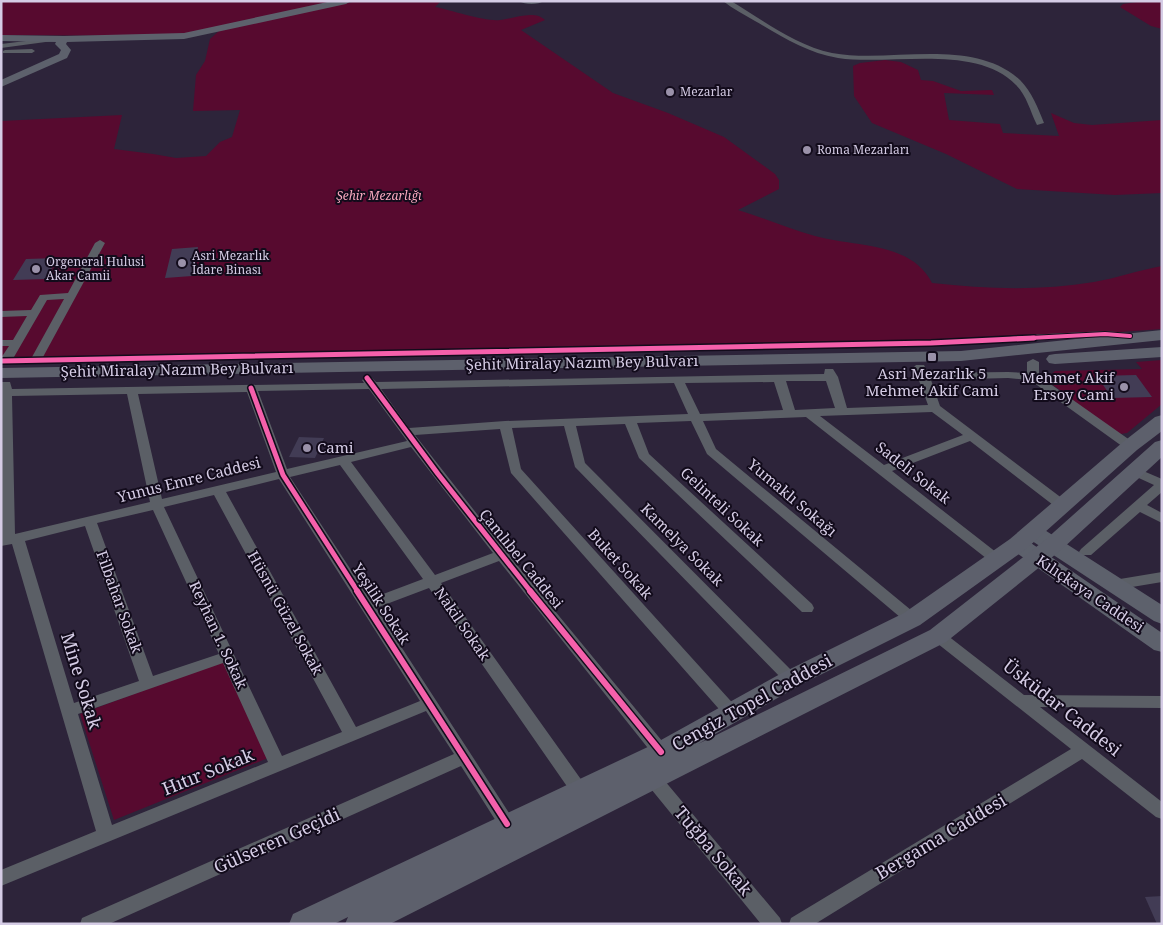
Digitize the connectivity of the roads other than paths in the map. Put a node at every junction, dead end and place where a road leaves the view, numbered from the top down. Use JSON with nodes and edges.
{"nodes":[{"id":1,"x":346,"y":1,"type":"edge"},
{"id":2,"x":524,"y":1,"type":"edge"},
{"id":3,"x":539,"y":1,"type":"edge"},
{"id":4,"x":726,"y":1,"type":"edge"},
{"id":5,"x":64,"y":39,"type":"junction"},
{"id":6,"x":1,"y":45,"type":"edge"},
{"id":7,"x":32,"y":51,"type":"dead end"},
{"id":8,"x":1,"y":84,"type":"edge"},
{"id":9,"x":1040,"y":124,"type":"dead end"},
{"id":10,"x":100,"y":242,"type":"dead end"},
{"id":11,"x":70,"y":296,"type":"junction"},
{"id":12,"x":34,"y":313,"type":"junction"},
{"id":13,"x":1,"y":314,"type":"edge"},
{"id":14,"x":1162,"y":335,"type":"edge"},
{"id":15,"x":1130,"y":336,"type":"junction"},
{"id":16,"x":1,"y":343,"type":"edge"},
{"id":17,"x":17,"y":343,"type":"junction"},
{"id":18,"x":1162,"y":352,"type":"edge"},
{"id":19,"x":36,"y":360,"type":"junction"},
{"id":20,"x":1033,"y":370,"type":"junction"},
{"id":21,"x":922,"y":372,"type":"junction"},
{"id":22,"x":830,"y":373,"type":"junction"},
{"id":23,"x":3,"y":378,"type":"edge"},
{"id":24,"x":779,"y":378,"type":"junction"},
{"id":25,"x":678,"y":380,"type":"junction"},
{"id":26,"x":369,"y":382,"type":"junction"},
{"id":27,"x":251,"y":388,"type":"junction"},
{"id":28,"x":132,"y":391,"type":"junction"},
{"id":29,"x":935,"y":408,"type":"junction"},
{"id":30,"x":842,"y":412,"type":"junction"},
{"id":31,"x":809,"y":413,"type":"junction"},
{"id":32,"x":790,"y":414,"type":"junction"},
{"id":33,"x":694,"y":418,"type":"junction"},
{"id":34,"x":630,"y":420,"type":"junction"},
{"id":35,"x":1162,"y":422,"type":"edge"},
{"id":36,"x":570,"y":423,"type":"junction"},
{"id":37,"x":505,"y":426,"type":"junction"},
{"id":38,"x":972,"y":436,"type":"junction"},
{"id":39,"x":410,"y":438,"type":"junction"},
{"id":40,"x":1130,"y":446,"type":"junction"},
{"id":41,"x":1162,"y":446,"type":"edge"},
{"id":42,"x":343,"y":460,"type":"junction"},
{"id":43,"x":883,"y":470,"type":"junction"},
{"id":44,"x":1134,"y":471,"type":"junction"},
{"id":45,"x":283,"y":475,"type":"junction"},
{"id":46,"x":1162,"y":484,"type":"edge"},
{"id":47,"x":218,"y":490,"type":"junction"},
{"id":48,"x":158,"y":505,"type":"junction"},
{"id":49,"x":1062,"y":505,"type":"junction"},
{"id":50,"x":1138,"y":505,"type":"junction"},
{"id":51,"x":1162,"y":519,"type":"edge"},
{"id":52,"x":90,"y":521,"type":"junction"},
{"id":53,"x":9,"y":540,"type":"edge"},
{"id":54,"x":1035,"y":545,"type":"junction"},
{"id":55,"x":1086,"y":552,"type":"dead end"},
{"id":56,"x":502,"y":555,"type":"junction"},
{"id":57,"x":996,"y":559,"type":"junction"},
{"id":58,"x":1162,"y":569,"type":"edge"},
{"id":59,"x":1162,"y":577,"type":"edge"},
{"id":60,"x":1146,"y":580,"type":"junction"},
{"id":61,"x":432,"y":581,"type":"junction"},
{"id":62,"x":1114,"y":585,"type":"junction"},
{"id":63,"x":367,"y":606,"type":"junction"},
{"id":64,"x":807,"y":608,"type":"dead end"},
{"id":65,"x":1162,"y":616,"type":"edge"},
{"id":66,"x":912,"y":619,"type":"junction"},
{"id":67,"x":938,"y":636,"type":"junction"},
{"id":68,"x":1162,"y":644,"type":"edge"},
{"id":69,"x":228,"y":656,"type":"junction"},
{"id":70,"x":791,"y":680,"type":"junction"},
{"id":71,"x":148,"y":684,"type":"junction"},
{"id":72,"x":1022,"y":702,"type":"junction"},
{"id":73,"x":1162,"y":702,"type":"edge"},
{"id":74,"x":430,"y":703,"type":"junction"},
{"id":75,"x":69,"y":711,"type":"junction"},
{"id":76,"x":732,"y":712,"type":"junction"},
{"id":77,"x":352,"y":735,"type":"junction"},
{"id":78,"x":1083,"y":750,"type":"junction"},
{"id":79,"x":661,"y":752,"type":"junction"},
{"id":80,"x":464,"y":757,"type":"junction"},
{"id":81,"x":278,"y":765,"type":"junction"},
{"id":82,"x":653,"y":779,"type":"junction"},
{"id":83,"x":579,"y":790,"type":"junction"},
{"id":84,"x":1162,"y":812,"type":"edge"},
{"id":85,"x":507,"y":824,"type":"junction"},
{"id":86,"x":106,"y":835,"type":"junction"},
{"id":87,"x":1,"y":878,"type":"edge"},
{"id":88,"x":89,"y":924,"type":"edge"},
{"id":89,"x":304,"y":924,"type":"edge"},
{"id":90,"x":360,"y":924,"type":"edge"},
{"id":91,"x":773,"y":924,"type":"edge"},
{"id":92,"x":798,"y":924,"type":"edge"}],
"edges":[{"from":1,"to":5,"type":"street"},
{"from":2,"to":3,"type":"street"},
{"from":4,"to":9,"type":"street"},
{"from":5,"to":6,"type":"street"},
{"from":5,"to":8,"type":"street"},
{"from":6,"to":7,"type":"street"},
{"from":10,"to":11,"type":"street"},
{"from":11,"to":12,"type":"street"},
{"from":11,"to":19,"type":"street"},
{"from":12,"to":13,"type":"street"},
{"from":12,"to":17,"type":"street"},
{"from":14,"to":15,"type":"main road","name":"Şehit Miralay Nazım Bey Bulvarı"},
{"from":15,"to":19,"type":"street"},
{"from":15,"to":23,"type":"main road","name":"Şehit Miralay Nazım Bey Bulvarı"},
{"from":16,"to":17,"type":"street"},
{"from":17,"to":23,"type":"street"},
{"from":18,"to":20,"type":"main road","name":"Şehit Miralay Nazım Bey Bulvarı"},
{"from":19,"to":23,"type":"street"},
{"from":20,"to":21,"type":"main road","name":"Şehit Miralay Nazım Bey Bulvarı"},
{"from":20,"to":40,"type":"street"},
{"from":21,"to":22,"type":"main road","name":"Şehit Miralay Nazım Bey Bulvarı"},
{"from":21,"to":29,"type":"street"},
{"from":22,"to":24,"type":"street"},
{"from":22,"to":26,"type":"main road","name":"Şehit Miralay Nazım Bey Bulvarı"},
{"from":22,"to":30,"type":"street"},
{"from":23,"to":26,"type":"main road","name":"Şehit Miralay Nazım Bey Bulvarı"},
{"from":23,"to":28,"type":"street"},
{"from":23,"to":53,"type":"street","name":"Mine Sokak"},
{"from":24,"to":25,"type":"street"},
{"from":24,"to":32,"type":"street"},
{"from":25,"to":26,"type":"street"},
{"from":25,"to":33,"type":"street","name":"Yumaklı Sokağı"},
{"from":26,"to":27,"type":"street"},
{"from":26,"to":39,"type":"street","name":"Çamlıbel Caddesi"},
{"from":27,"to":28,"type":"street"},
{"from":27,"to":45,"type":"street","name":"Yeşilik Sokak"},
{"from":28,"to":48,"type":"street","name":"Reyhan 1. Sokak"},
{"from":29,"to":30,"type":"street","name":"Yunus Emre Caddesi"},
{"from":29,"to":38,"type":"street"},
{"from":30,"to":31,"type":"street","name":"Yunus Emre Caddesi"},
{"from":31,"to":32,"type":"street","name":"Yunus Emre Caddesi"},
{"from":31,"to":43,"type":"street","name":"Sadeli Sokak"},
{"from":32,"to":33,"type":"street","name":"Yunus Emre Caddesi"},
{"from":33,"to":34,"type":"street","name":"Yunus Emre Caddesi"},
{"from":33,"to":66,"type":"street","name":"Yumaklı Sokağı"},
{"from":34,"to":36,"type":"street","name":"Yunus Emre Caddesi"},
{"from":34,"to":64,"type":"street","name":"Gelinteli Sokak"},
{"from":35,"to":40,"type":"main road","name":"Cengiz Topel Caddesi"},
{"from":36,"to":37,"type":"street","name":"Yunus Emre Caddesi"},
{"from":36,"to":70,"type":"street","name":"Kamelya Sokak"},
{"from":37,"to":39,"type":"street","name":"Yunus Emre Caddesi"},
{"from":37,"to":76,"type":"street","name":"Buket Sokak"},
{"from":38,"to":43,"type":"street"},
{"from":38,"to":49,"type":"street"},
{"from":39,"to":42,"type":"street","name":"Yunus Emre Caddesi"},
{"from":39,"to":56,"type":"street","name":"Çamlıbel Caddesi"},
{"from":40,"to":49,"type":"main road","name":"Cengiz Topel Caddesi"},
{"from":41,"to":44,"type":"main road","name":"Cengiz Topel Caddesi"},
{"from":42,"to":45,"type":"street","name":"Yunus Emre Caddesi"},
{"from":42,"to":61,"type":"street","name":"Nakil Sokak"},
{"from":43,"to":57,"type":"street","name":"Sadeli Sokak"},
{"from":44,"to":46,"type":"street"},
{"from":44,"to":54,"type":"main road","name":"Cengiz Topel Caddesi"},
{"from":45,"to":47,"type":"street","name":"Yunus Emre Caddesi"},
{"from":45,"to":63,"type":"street","name":"Yeşilik Sokak"},
{"from":46,"to":50,"type":"street"},
{"from":47,"to":48,"type":"street","name":"Yunus Emre Caddesi"},
{"from":47,"to":77,"type":"street","name":"Hüsnü Güzel Sokak"},
{"from":48,"to":52,"type":"street","name":"Yunus Emre Caddesi"},
{"from":48,"to":69,"type":"street","name":"Reyhan 1. Sokak"},
{"from":49,"to":54,"type":"main road","name":"Cengiz Topel Caddesi"},
{"from":50,"to":51,"type":"street"},
{"from":50,"to":55,"type":"street"},
{"from":52,"to":53,"type":"street","name":"Yunus Emre Caddesi"},
{"from":52,"to":71,"type":"street","name":"Filbahar Sokak"},
{"from":53,"to":75,"type":"street","name":"Mine Sokak"},
{"from":54,"to":57,"type":"main road","name":"Cengiz Topel Caddesi"},
{"from":54,"to":62,"type":"street","name":"Kılıçkaya Caddesi"},
{"from":54,"to":67,"type":"main road","name":"Cengiz Topel Caddesi"},
{"from":54,"to":68,"type":"street","name":"Kılıçkaya Caddesi"},
{"from":56,"to":61,"type":"street"},
{"from":56,"to":79,"type":"street","name":"Çamlıbel Caddesi"},
{"from":57,"to":66,"type":"main road","name":"Cengiz Topel Caddesi"},
{"from":58,"to":60,"type":"street"},
{"from":59,"to":60,"type":"street"},
{"from":60,"to":62,"type":"street"},
{"from":61,"to":63,"type":"street"},
{"from":61,"to":83,"type":"street","name":"Nakil Sokak"},
{"from":62,"to":65,"type":"street","name":"Kılıçkaya Caddesi"},
{"from":63,"to":74,"type":"street","name":"Yeşilik Sokak"},
{"from":66,"to":70,"type":"main road","name":"Cengiz Topel Caddesi"},
{"from":67,"to":72,"type":"street","name":"Üsküdar Caddesi"},
{"from":67,"to":82,"type":"main road","name":"Cengiz Topel Caddesi"},
{"from":69,"to":71,"type":"street"},
{"from":69,"to":81,"type":"street","name":"Reyhan 1. Sokak"},
{"from":70,"to":76,"type":"main road","name":"Cengiz Topel Caddesi"},
{"from":71,"to":75,"type":"street"},
{"from":72,"to":73,"type":"street"},
{"from":72,"to":78,"type":"street","name":"Üsküdar Caddesi"},
{"from":74,"to":77,"type":"street","name":"Hıtır Sokak"},
{"from":74,"to":80,"type":"street","name":"Yeşilik Sokak"},
{"from":75,"to":86,"type":"street","name":"Mine Sokak"},
{"from":76,"to":79,"type":"main road","name":"Cengiz Topel Caddesi"},
{"from":77,"to":81,"type":"street","name":"Hıtır Sokak"},
{"from":78,"to":84,"type":"street","name":"Üsküdar Caddesi"},
{"from":78,"to":92,"type":"street","name":"Bergama Caddesi"},
{"from":79,"to":83,"type":"main road","name":"Cengiz Topel Caddesi"},
{"from":80,"to":85,"type":"street","name":"Yeşilik Sokak"},
{"from":80,"to":88,"type":"street","name":"Gülseren Geçidi"},
{"from":81,"to":86,"type":"street","name":"Hıtır Sokak"},
{"from":82,"to":90,"type":"main road","name":"Cengiz Topel Caddesi"},
{"from":82,"to":91,"type":"street","name":"Tuğba Sokak"},
{"from":83,"to":85,"type":"main road","name":"Cengiz Topel Caddesi"},
{"from":85,"to":89,"type":"main road","name":"Cengiz Topel Caddesi"},
{"from":86,"to":87,"type":"street","name":"Hıtır Sokak"}]}
